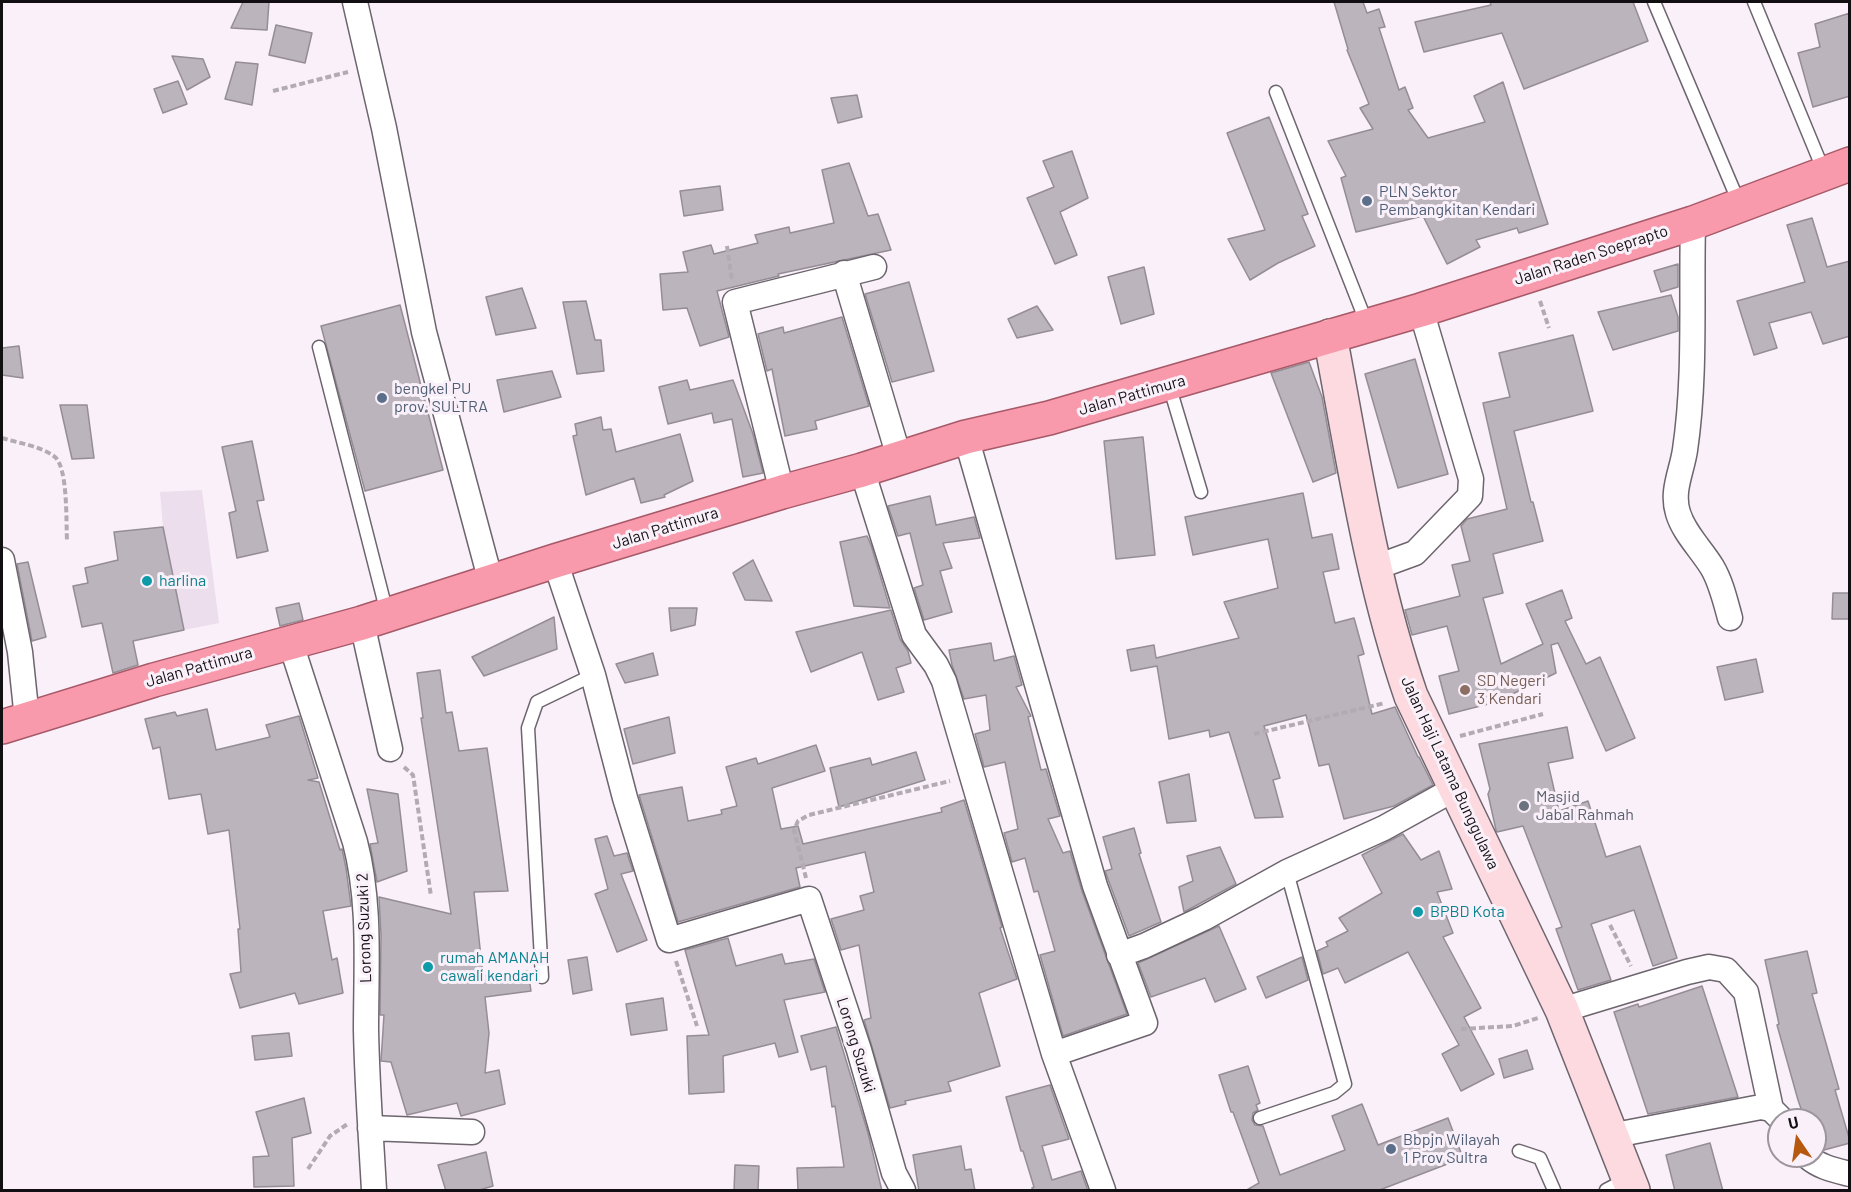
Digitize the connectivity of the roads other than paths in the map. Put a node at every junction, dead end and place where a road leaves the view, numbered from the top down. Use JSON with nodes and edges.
{"nodes":[{"id":1,"x":355,"y":2,"type":"edge"},
{"id":2,"x":1654,"y":2,"type":"edge"},
{"id":3,"x":1754,"y":2,"type":"edge"},
{"id":4,"x":1276,"y":92,"type":"dead end"},
{"id":5,"x":1837,"y":169,"type":"edge"},
{"id":6,"x":1741,"y":206,"type":"junction"},
{"id":7,"x":1693,"y":223,"type":"junction"},
{"id":8,"x":874,"y":267,"type":"dead end"},
{"id":9,"x":844,"y":273,"type":"junction"},
{"id":10,"x":1421,"y":310,"type":"junction"},
{"id":11,"x":1367,"y":324,"type":"junction"},
{"id":12,"x":1330,"y":336,"type":"junction"},
{"id":13,"x":318,"y":347,"type":"dead end"},
{"id":14,"x":1168,"y":385,"type":"junction"},
{"id":15,"x":966,"y":437,"type":"junction"},
{"id":16,"x":899,"y":457,"type":"junction"},
{"id":17,"x":861,"y":470,"type":"junction"},
{"id":18,"x":782,"y":492,"type":"junction"},
{"id":19,"x":1201,"y":492,"type":"dead end"},
{"id":20,"x":2,"y":560,"type":"edge"},
{"id":21,"x":555,"y":561,"type":"junction"},
{"id":22,"x":1374,"y":568,"type":"junction"},
{"id":23,"x":491,"y":582,"type":"junction"},
{"id":24,"x":375,"y":618,"type":"junction"},
{"id":25,"x":1730,"y":618,"type":"dead end"},
{"id":26,"x":290,"y":641,"type":"junction"},
{"id":27,"x":593,"y":675,"type":"junction"},
{"id":28,"x":14,"y":723,"type":"edge"},
{"id":29,"x":390,"y":749,"type":"dead end"},
{"id":30,"x":1456,"y":788,"type":"junction"},
{"id":31,"x":1287,"y":872,"type":"junction"},
{"id":32,"x":1119,"y":955,"type":"junction"},
{"id":33,"x":542,"y":977,"type":"dead end"},
{"id":34,"x":1562,"y":1010,"type":"junction"},
{"id":35,"x":1054,"y":1054,"type":"junction"},
{"id":36,"x":1775,"y":1108,"type":"edge"},
{"id":37,"x":1767,"y":1110,"type":"edge"},
{"id":38,"x":370,"y":1118,"type":"junction"},
{"id":39,"x":1260,"y":1118,"type":"dead end"},
{"id":40,"x":472,"y":1132,"type":"dead end"},
{"id":41,"x":1610,"y":1136,"type":"junction"},
{"id":42,"x":1519,"y":1151,"type":"dead end"},
{"id":43,"x":1827,"y":1168,"type":"edge"},
{"id":44,"x":1850,"y":1174,"type":"edge"},
{"id":45,"x":1622,"y":1187,"type":"edge"},
{"id":46,"x":374,"y":1191,"type":"edge"},
{"id":47,"x":903,"y":1191,"type":"edge"},
{"id":48,"x":1103,"y":1191,"type":"edge"},
{"id":49,"x":1554,"y":1191,"type":"edge"}],
"edges":[{"from":1,"to":23,"type":"street"},
{"from":2,"to":6,"type":"lane"},
{"from":3,"to":5,"type":"lane"},
{"from":4,"to":11,"type":"lane"},
{"from":5,"to":6,"type":"highway","name":"Jalan Raden Soeprapto"},
{"from":6,"to":7,"type":"highway","name":"Jalan Raden Soeprapto"},
{"from":7,"to":10,"type":"highway","name":"Jalan Raden Soeprapto"},
{"from":7,"to":25,"type":"street"},
{"from":8,"to":9,"type":"street"},
{"from":9,"to":16,"type":"street"},
{"from":9,"to":18,"type":"street"},
{"from":10,"to":11,"type":"highway","name":"Jalan Raden Soeprapto"},
{"from":10,"to":22,"type":"street"},
{"from":11,"to":12,"type":"highway","name":"Jalan Raden Soeprapto"},
{"from":12,"to":14,"type":"highway","name":"Jalan Pattimura"},
{"from":12,"to":22,"type":"main road","name":"Jalan Haji Latama Bunggulawa"},
{"from":13,"to":24,"type":"lane"},
{"from":14,"to":15,"type":"highway","name":"Jalan Pattimura"},
{"from":14,"to":19,"type":"lane"},
{"from":15,"to":16,"type":"highway","name":"Jalan Pattimura"},
{"from":15,"to":32,"type":"street"},
{"from":16,"to":17,"type":"highway","name":"Jalan Pattimura"},
{"from":17,"to":18,"type":"highway","name":"Jalan Pattimura"},
{"from":17,"to":35,"type":"street"},
{"from":18,"to":21,"type":"highway","name":"Jalan Pattimura"},
{"from":20,"to":28,"type":"street"},
{"from":21,"to":23,"type":"highway","name":"Jalan Pattimura"},
{"from":21,"to":27,"type":"street"},
{"from":22,"to":30,"type":"main road","name":"Jalan Haji Latama Bunggulawa"},
{"from":23,"to":24,"type":"highway","name":"Jalan Pattimura"},
{"from":24,"to":26,"type":"highway","name":"Jalan Pattimura"},
{"from":24,"to":29,"type":"street"},
{"from":26,"to":28,"type":"highway","name":"Jalan Pattimura"},
{"from":26,"to":38,"type":"street","name":"Lorong Suzuki 2"},
{"from":27,"to":33,"type":"lane"},
{"from":27,"to":47,"type":"street","name":"Lorong Suzuki"},
{"from":30,"to":31,"type":"street"},
{"from":30,"to":34,"type":"main road","name":"Jalan Haji Latama Bunggulawa"},
{"from":31,"to":32,"type":"street"},
{"from":31,"to":39,"type":"lane"},
{"from":32,"to":35,"type":"street"},
{"from":34,"to":36,"type":"street"},
{"from":34,"to":41,"type":"main road","name":"Jalan Haji Latama Bunggulawa"},
{"from":35,"to":48,"type":"street"},
{"from":37,"to":41,"type":"street"},
{"from":38,"to":40,"type":"street"},
{"from":38,"to":46,"type":"street","name":"Lorong Suzuki 2"},
{"from":41,"to":45,"type":"main road","name":"Jalan Haji Latama Bunggulawa"},
{"from":42,"to":49,"type":"lane"},
{"from":43,"to":44,"type":"street"}]}
